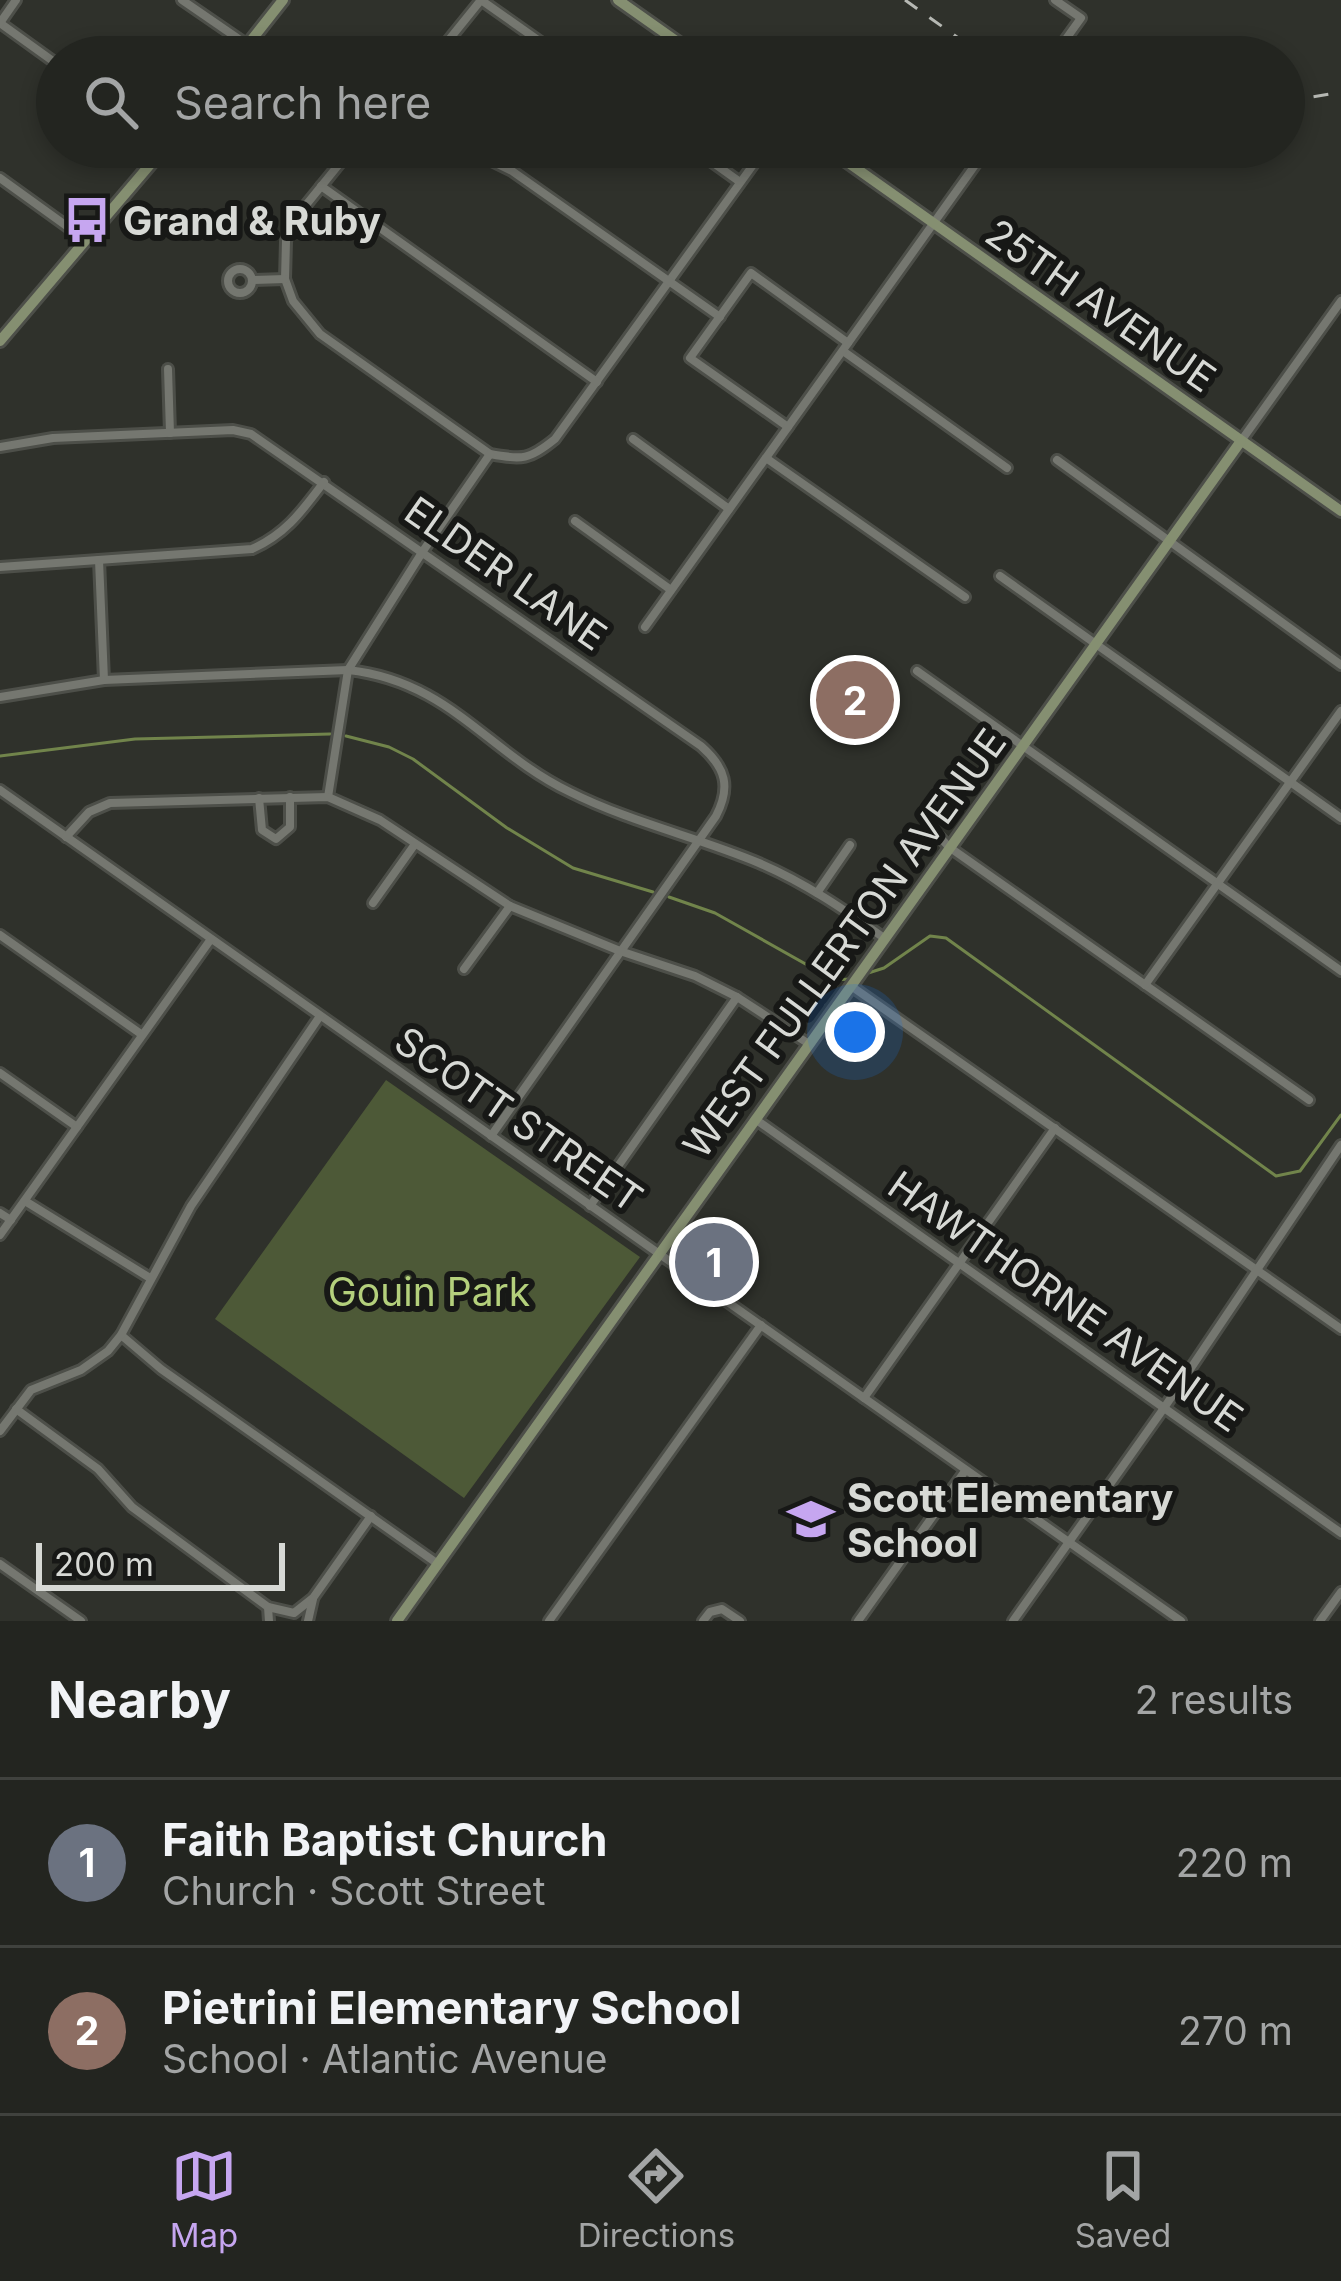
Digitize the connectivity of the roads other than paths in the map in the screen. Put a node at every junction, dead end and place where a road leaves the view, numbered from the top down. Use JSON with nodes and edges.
{"nodes":[{"id":1,"x":16,"y":0,"type":"edge"},
{"id":2,"x":182,"y":0,"type":"edge"},
{"id":3,"x":283,"y":0,"type":"edge"},
{"id":4,"x":481,"y":0,"type":"edge"},
{"id":5,"x":619,"y":0,"type":"edge"},
{"id":6,"x":1055,"y":0,"type":"edge"},
{"id":7,"x":0,"y":23,"type":"edge"},
{"id":8,"x":233,"y":36,"type":"edge"},
{"id":9,"x":255,"y":36,"type":"edge"},
{"id":10,"x":452,"y":36,"type":"edge"},
{"id":11,"x":532,"y":36,"type":"edge"},
{"id":12,"x":670,"y":36,"type":"edge"},
{"id":13,"x":1068,"y":36,"type":"edge"},
{"id":14,"x":36,"y":49,"type":"edge"},
{"id":15,"x":147,"y":168,"type":"edge"},
{"id":16,"x":336,"y":168,"type":"edge"},
{"id":17,"x":506,"y":168,"type":"edge"},
{"id":18,"x":720,"y":168,"type":"edge"},
{"id":19,"x":750,"y":168,"type":"edge"},
{"id":20,"x":856,"y":168,"type":"edge"},
{"id":21,"x":973,"y":168,"type":"edge"},
{"id":22,"x":0,"y":178,"type":"edge"},
{"id":23,"x":740,"y":182,"type":"junction"},
{"id":24,"x":321,"y":186,"type":"junction"},
{"id":25,"x":934,"y":223,"type":"junction"},
{"id":26,"x":86,"y":240,"type":"junction"},
{"id":27,"x":285,"y":279,"type":"junction"},
{"id":28,"x":252,"y":280,"type":"dead end"},
{"id":29,"x":669,"y":281,"type":"junction"},
{"id":30,"x":1341,"y":302,"type":"edge"},
{"id":31,"x":720,"y":316,"type":"junction"},
{"id":32,"x":2,"y":334,"type":"edge"},
{"id":33,"x":845,"y":347,"type":"junction"},
{"id":34,"x":168,"y":369,"type":"dead end"},
{"id":35,"x":597,"y":382,"type":"junction"},
{"id":36,"x":788,"y":427,"type":"junction"},
{"id":37,"x":170,"y":433,"type":"junction"},
{"id":38,"x":633,"y":439,"type":"dead end"},
{"id":39,"x":1241,"y":441,"type":"junction"},
{"id":40,"x":0,"y":446,"type":"edge"},
{"id":41,"x":490,"y":454,"type":"junction"},
{"id":42,"x":766,"y":458,"type":"junction"},
{"id":43,"x":1057,"y":460,"type":"dead end"},
{"id":44,"x":1006,"y":468,"type":"dead end"},
{"id":45,"x":324,"y":482,"type":"junction"},
{"id":46,"x":729,"y":509,"type":"junction"},
{"id":47,"x":1341,"y":512,"type":"edge"},
{"id":48,"x":575,"y":521,"type":"dead end"},
{"id":49,"x":1168,"y":542,"type":"junction"},
{"id":50,"x":423,"y":551,"type":"junction"},
{"id":51,"x":99,"y":560,"type":"junction"},
{"id":52,"x":0,"y":567,"type":"edge"},
{"id":53,"x":1000,"y":576,"type":"dead end"},
{"id":54,"x":671,"y":590,"type":"junction"},
{"id":55,"x":965,"y":597,"type":"dead end"},
{"id":56,"x":645,"y":627,"type":"dead end"},
{"id":57,"x":1095,"y":644,"type":"junction"},
{"id":58,"x":1341,"y":664,"type":"edge"},
{"id":59,"x":349,"y":670,"type":"junction"},
{"id":60,"x":917,"y":671,"type":"dead end"},
{"id":61,"x":104,"y":680,"type":"junction"},
{"id":62,"x":0,"y":697,"type":"edge"},
{"id":63,"x":1341,"y":710,"type":"edge"},
{"id":64,"x":1022,"y":745,"type":"junction"},
{"id":65,"x":1290,"y":782,"type":"junction"},
{"id":66,"x":0,"y":790,"type":"edge"},
{"id":67,"x":290,"y":797,"type":"junction"},
{"id":68,"x":328,"y":797,"type":"junction"},
{"id":69,"x":259,"y":798,"type":"junction"},
{"id":70,"x":1341,"y":818,"type":"edge"},
{"id":71,"x":933,"y":830,"type":"dead end"},
{"id":72,"x":66,"y":836,"type":"junction"},
{"id":73,"x":699,"y":841,"type":"junction"},
{"id":74,"x":415,"y":844,"type":"junction"},
{"id":75,"x":850,"y":845,"type":"dead end"},
{"id":76,"x":949,"y":847,"type":"junction"},
{"id":77,"x":1218,"y":884,"type":"junction"},
{"id":78,"x":817,"y":893,"type":"junction"},
{"id":79,"x":373,"y":903,"type":"dead end"},
{"id":80,"x":510,"y":906,"type":"junction"},
{"id":81,"x":0,"y":934,"type":"edge"},
{"id":82,"x":884,"y":938,"type":"junction"},
{"id":83,"x":211,"y":939,"type":"junction"},
{"id":84,"x":620,"y":951,"type":"junction"},
{"id":85,"x":464,"y":969,"type":"dead end"},
{"id":86,"x":1341,"y":971,"type":"edge"},
{"id":87,"x":851,"y":985,"type":"junction"},
{"id":88,"x":1145,"y":986,"type":"junction"},
{"id":89,"x":737,"y":997,"type":"junction"},
{"id":90,"x":320,"y":1016,"type":"junction"},
{"id":91,"x":141,"y":1034,"type":"junction"},
{"id":92,"x":808,"y":1044,"type":"junction"},
{"id":93,"x":0,"y":1073,"type":"edge"},
{"id":94,"x":1309,"y":1100,"type":"dead end"},
{"id":95,"x":754,"y":1119,"type":"junction"},
{"id":96,"x":76,"y":1126,"type":"junction"},
{"id":97,"x":1055,"y":1128,"type":"junction"},
{"id":98,"x":491,"y":1136,"type":"junction"},
{"id":99,"x":1341,"y":1145,"type":"edge"},
{"id":100,"x":25,"y":1202,"type":"junction"},
{"id":101,"x":590,"y":1206,"type":"junction"},
{"id":102,"x":0,"y":1213,"type":"edge"},
{"id":103,"x":11,"y":1220,"type":"junction"},
{"id":104,"x":0,"y":1235,"type":"edge"},
{"id":105,"x":657,"y":1254,"type":"junction"},
{"id":106,"x":961,"y":1261,"type":"junction"},
{"id":107,"x":1257,"y":1269,"type":"junction"},
{"id":108,"x":150,"y":1278,"type":"junction"},
{"id":109,"x":760,"y":1325,"type":"junction"},
{"id":110,"x":1341,"y":1329,"type":"edge"},
{"id":111,"x":121,"y":1335,"type":"junction"},
{"id":112,"x":864,"y":1398,"type":"junction"},
{"id":113,"x":16,"y":1408,"type":"junction"},
{"id":114,"x":1164,"y":1408,"type":"junction"},
{"id":115,"x":0,"y":1431,"type":"edge"},
{"id":116,"x":965,"y":1471,"type":"junction"},
{"id":117,"x":371,"y":1516,"type":"junction"},
{"id":118,"x":1341,"y":1533,"type":"edge"},
{"id":119,"x":1068,"y":1543,"type":"junction"},
{"id":120,"x":0,"y":1564,"type":"edge"},
{"id":121,"x":438,"y":1564,"type":"junction"},
{"id":122,"x":1341,"y":1592,"type":"edge"},
{"id":123,"x":313,"y":1598,"type":"junction"},
{"id":124,"x":268,"y":1607,"type":"junction"},
{"id":125,"x":67,"y":1617,"type":"edge"},
{"id":126,"x":81,"y":1621,"type":"edge"},
{"id":127,"x":268,"y":1621,"type":"edge"},
{"id":128,"x":308,"y":1621,"type":"edge"},
{"id":129,"x":397,"y":1621,"type":"edge"},
{"id":130,"x":549,"y":1621,"type":"edge"},
{"id":131,"x":704,"y":1621,"type":"edge"},
{"id":132,"x":740,"y":1621,"type":"edge"},
{"id":133,"x":858,"y":1621,"type":"edge"},
{"id":134,"x":1013,"y":1621,"type":"edge"},
{"id":135,"x":1180,"y":1621,"type":"edge"},
{"id":136,"x":1320,"y":1621,"type":"edge"}],
"edges":[{"from":1,"to":7,"type":"street"},
{"from":2,"to":8,"type":"street"},
{"from":3,"to":9,"type":"street"},
{"from":4,"to":10,"type":"street"},
{"from":4,"to":11,"type":"street"},
{"from":5,"to":12,"type":"street"},
{"from":6,"to":13,"type":"street"},
{"from":7,"to":14,"type":"street"},
{"from":15,"to":26,"type":"street"},
{"from":16,"to":24,"type":"street"},
{"from":17,"to":29,"type":"street"},
{"from":18,"to":23,"type":"street"},
{"from":19,"to":23,"type":"street"},
{"from":20,"to":25,"type":"street","name":"25TH AVENUE"},
{"from":21,"to":25,"type":"street"},
{"from":22,"to":26,"type":"street"},
{"from":23,"to":29,"type":"street"},
{"from":24,"to":27,"type":"street"},
{"from":24,"to":35,"type":"street"},
{"from":25,"to":33,"type":"street"},
{"from":25,"to":39,"type":"street","name":"25TH AVENUE"},
{"from":26,"to":32,"type":"street"},
{"from":27,"to":28,"type":"street"},
{"from":27,"to":41,"type":"street"},
{"from":29,"to":31,"type":"street"},
{"from":29,"to":35,"type":"street"},
{"from":30,"to":39,"type":"street","name":"WEST FULLERTON AVENUE"},
{"from":31,"to":33,"type":"street"},
{"from":31,"to":36,"type":"street"},
{"from":33,"to":36,"type":"street"},
{"from":33,"to":44,"type":"street"},
{"from":34,"to":37,"type":"street"},
{"from":35,"to":41,"type":"street"},
{"from":36,"to":42,"type":"street"},
{"from":37,"to":40,"type":"street","name":"ELDER LANE"},
{"from":37,"to":45,"type":"street","name":"ELDER LANE"},
{"from":38,"to":46,"type":"street"},
{"from":39,"to":47,"type":"street","name":"25TH AVENUE"},
{"from":39,"to":49,"type":"street","name":"WEST FULLERTON AVENUE"},
{"from":41,"to":50,"type":"street"},
{"from":42,"to":46,"type":"street"},
{"from":42,"to":55,"type":"street"},
{"from":43,"to":49,"type":"street"},
{"from":45,"to":50,"type":"street","name":"ELDER LANE"},
{"from":45,"to":51,"type":"street"},
{"from":46,"to":54,"type":"street"},
{"from":48,"to":54,"type":"street"},
{"from":49,"to":57,"type":"street","name":"WEST FULLERTON AVENUE"},
{"from":49,"to":58,"type":"street"},
{"from":50,"to":59,"type":"street"},
{"from":50,"to":73,"type":"street","name":"ELDER LANE"},
{"from":51,"to":52,"type":"street"},
{"from":51,"to":61,"type":"street"},
{"from":53,"to":57,"type":"street"},
{"from":54,"to":56,"type":"street"},
{"from":57,"to":64,"type":"street","name":"WEST FULLERTON AVENUE"},
{"from":57,"to":65,"type":"street"},
{"from":59,"to":61,"type":"street"},
{"from":59,"to":68,"type":"street"},
{"from":59,"to":73,"type":"street"},
{"from":60,"to":64,"type":"street"},
{"from":61,"to":62,"type":"street"},
{"from":63,"to":65,"type":"street"},
{"from":64,"to":76,"type":"street","name":"WEST FULLERTON AVENUE"},
{"from":64,"to":77,"type":"street"},
{"from":65,"to":70,"type":"street"},
{"from":65,"to":77,"type":"street"},
{"from":66,"to":72,"type":"street","name":"SCOTT STREET"},
{"from":67,"to":68,"type":"street"},
{"from":67,"to":69,"type":"street"},
{"from":67,"to":69,"type":"street"},
{"from":68,"to":74,"type":"street"},
{"from":69,"to":72,"type":"street"},
{"from":71,"to":76,"type":"street"},
{"from":72,"to":83,"type":"street","name":"SCOTT STREET"},
{"from":73,"to":78,"type":"street"},
{"from":73,"to":84,"type":"street","name":"ELDER LANE"},
{"from":74,"to":79,"type":"street"},
{"from":74,"to":80,"type":"street"},
{"from":75,"to":78,"type":"street"},
{"from":76,"to":82,"type":"street","name":"WEST FULLERTON AVENUE"},
{"from":76,"to":88,"type":"street"},
{"from":77,"to":86,"type":"street"},
{"from":77,"to":88,"type":"street"},
{"from":78,"to":82,"type":"street"},
{"from":80,"to":84,"type":"street"},
{"from":80,"to":85,"type":"street"},
{"from":81,"to":91,"type":"street"},
{"from":82,"to":87,"type":"street","name":"WEST FULLERTON AVENUE"},
{"from":83,"to":90,"type":"street","name":"SCOTT STREET"},
{"from":83,"to":91,"type":"street"},
{"from":84,"to":89,"type":"street"},
{"from":84,"to":98,"type":"street","name":"ELDER LANE"},
{"from":87,"to":92,"type":"street","name":"WEST FULLERTON AVENUE"},
{"from":87,"to":97,"type":"street"},
{"from":88,"to":94,"type":"street"},
{"from":89,"to":92,"type":"street"},
{"from":89,"to":101,"type":"street"},
{"from":90,"to":98,"type":"street","name":"SCOTT STREET"},
{"from":90,"to":108,"type":"street"},
{"from":91,"to":96,"type":"street"},
{"from":92,"to":95,"type":"street","name":"WEST FULLERTON AVENUE"},
{"from":93,"to":96,"type":"street"},
{"from":95,"to":105,"type":"street","name":"WEST FULLERTON AVENUE"},
{"from":95,"to":106,"type":"street","name":"HAWTHORNE AVENUE"},
{"from":96,"to":100,"type":"street"},
{"from":97,"to":106,"type":"street"},
{"from":97,"to":107,"type":"street"},
{"from":98,"to":101,"type":"street","name":"SCOTT STREET"},
{"from":99,"to":107,"type":"street"},
{"from":100,"to":103,"type":"street"},
{"from":100,"to":108,"type":"street"},
{"from":101,"to":105,"type":"street","name":"SCOTT STREET"},
{"from":102,"to":103,"type":"street"},
{"from":103,"to":104,"type":"street"},
{"from":105,"to":109,"type":"street","name":"SCOTT STREET"},
{"from":105,"to":121,"type":"street","name":"WEST FULLERTON AVENUE"},
{"from":106,"to":112,"type":"street"},
{"from":106,"to":114,"type":"street","name":"HAWTHORNE AVENUE"},
{"from":107,"to":110,"type":"street"},
{"from":107,"to":114,"type":"street"},
{"from":108,"to":111,"type":"street"},
{"from":109,"to":112,"type":"street","name":"SCOTT STREET"},
{"from":109,"to":130,"type":"street"},
{"from":111,"to":113,"type":"street"},
{"from":111,"to":117,"type":"street"},
{"from":112,"to":116,"type":"street","name":"SCOTT STREET"},
{"from":113,"to":115,"type":"street"},
{"from":113,"to":124,"type":"street"},
{"from":114,"to":118,"type":"street","name":"HAWTHORNE AVENUE"},
{"from":114,"to":119,"type":"street"},
{"from":116,"to":119,"type":"street","name":"SCOTT STREET"},
{"from":116,"to":133,"type":"street"},
{"from":117,"to":121,"type":"street"},
{"from":117,"to":123,"type":"street"},
{"from":119,"to":134,"type":"street"},
{"from":119,"to":135,"type":"street","name":"SCOTT STREET"},
{"from":120,"to":125,"type":"street"},
{"from":121,"to":129,"type":"street","name":"WEST FULLERTON AVENUE"},
{"from":122,"to":136,"type":"street"},
{"from":123,"to":124,"type":"street"},
{"from":123,"to":128,"type":"street"},
{"from":124,"to":127,"type":"street"},
{"from":125,"to":126,"type":"street"},
{"from":131,"to":132,"type":"street"}]}
